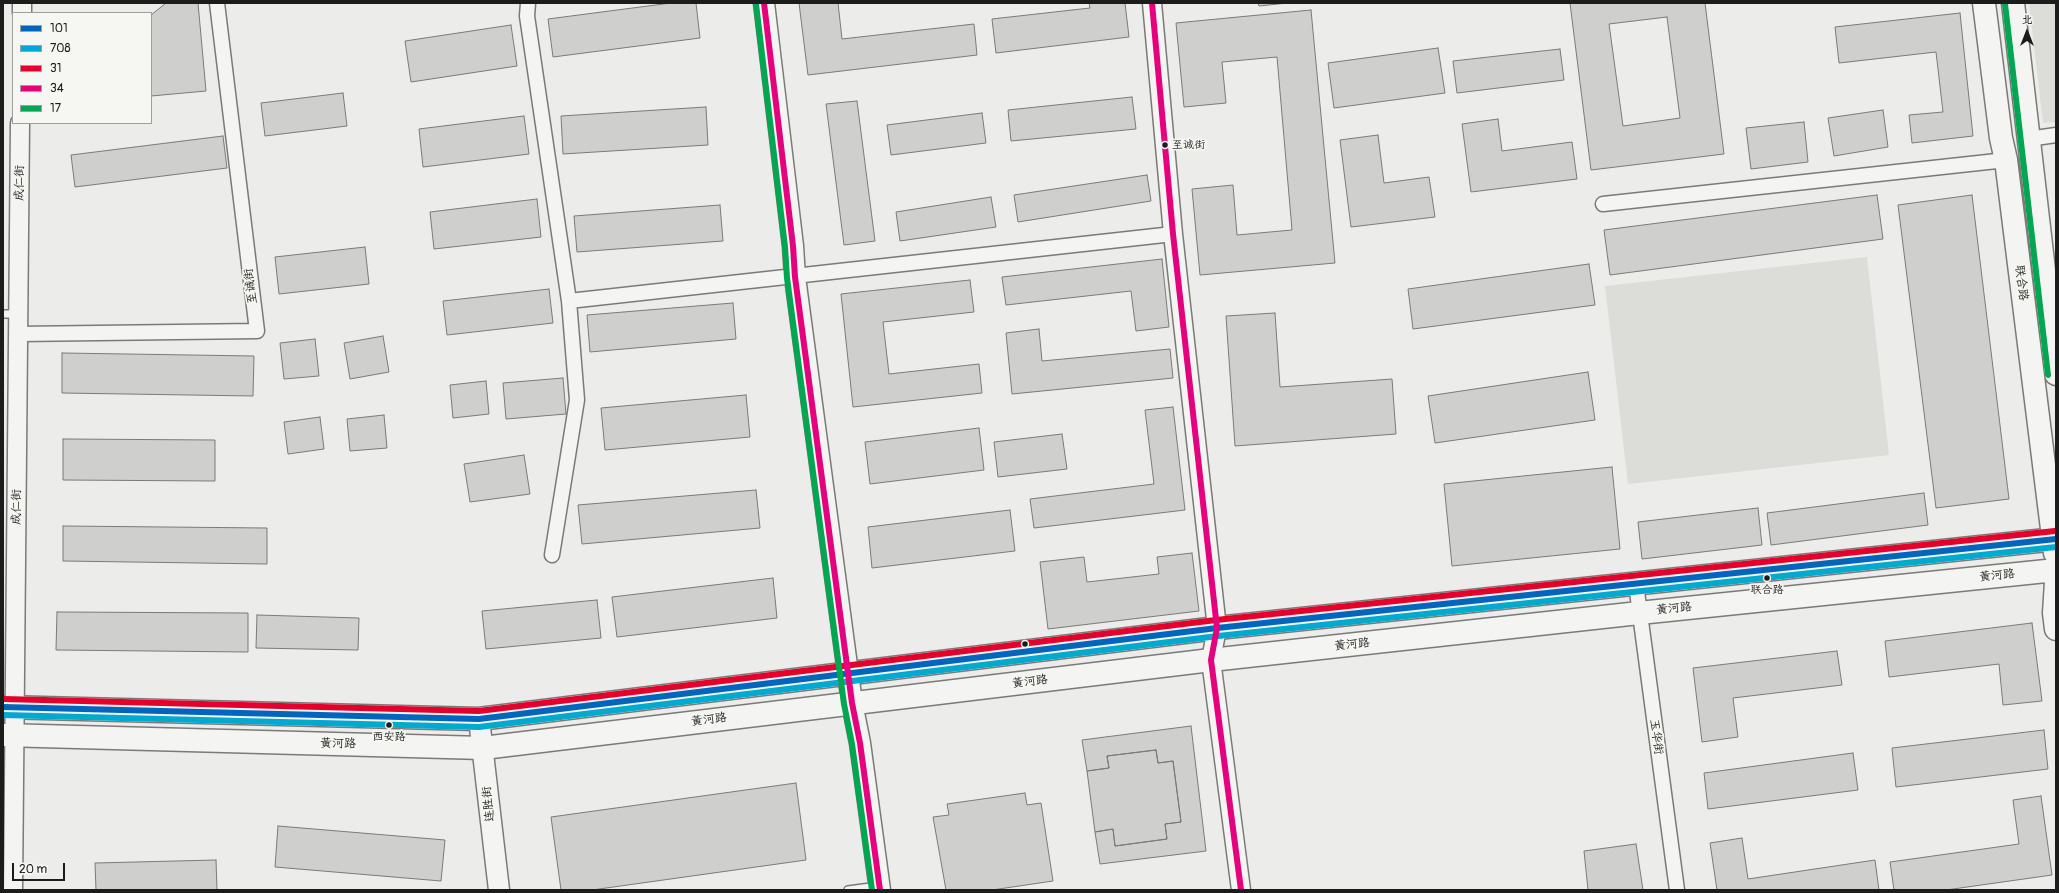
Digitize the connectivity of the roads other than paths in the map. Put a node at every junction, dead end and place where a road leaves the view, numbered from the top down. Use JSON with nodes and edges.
{"nodes":[{"id":1,"x":217,"y":3,"type":"edge"},
{"id":2,"x":528,"y":3,"type":"edge"},
{"id":3,"x":764,"y":3,"type":"edge"},
{"id":4,"x":1152,"y":3,"type":"edge"},
{"id":5,"x":1984,"y":3,"type":"edge"},
{"id":6,"x":2013,"y":3,"type":"edge"},
{"id":7,"x":20,"y":124,"type":"edge"},
{"id":8,"x":2056,"y":135,"type":"edge"},
{"id":9,"x":2028,"y":138,"type":"junction"},
{"id":10,"x":2006,"y":160,"type":"junction"},
{"id":11,"x":1603,"y":204,"type":"dead end"},
{"id":12,"x":1173,"y":234,"type":"junction"},
{"id":13,"x":795,"y":277,"type":"junction"},
{"id":14,"x":569,"y":301,"type":"junction"},
{"id":15,"x":11,"y":314,"type":"edge"},
{"id":16,"x":18,"y":334,"type":"junction"},
{"id":17,"x":2056,"y":374,"type":"edge"},
{"id":18,"x":2055,"y":539,"type":"edge"},
{"id":19,"x":552,"y":555,"type":"dead end"},
{"id":20,"x":2056,"y":564,"type":"edge"},
{"id":21,"x":2056,"y":570,"type":"edge"},
{"id":22,"x":2056,"y":582,"type":"edge"},
{"id":23,"x":1636,"y":584,"type":"junction"},
{"id":24,"x":1639,"y":613,"type":"junction"},
{"id":25,"x":1217,"y":628,"type":"junction"},
{"id":26,"x":2056,"y":629,"type":"edge"},
{"id":27,"x":1211,"y":660,"type":"junction"},
{"id":28,"x":848,"y":675,"type":"junction"},
{"id":29,"x":852,"y":703,"type":"junction"},
{"id":30,"x":9,"y":707,"type":"edge"},
{"id":31,"x":478,"y":719,"type":"junction"},
{"id":32,"x":9,"y":735,"type":"edge"},
{"id":33,"x":483,"y":748,"type":"junction"},
{"id":34,"x":880,"y":888,"type":"edge"},
{"id":35,"x":13,"y":890,"type":"edge"},
{"id":36,"x":499,"y":890,"type":"edge"},
{"id":37,"x":848,"y":890,"type":"edge"},
{"id":38,"x":1241,"y":890,"type":"edge"},
{"id":39,"x":1677,"y":890,"type":"edge"}],
"edges":[{"from":1,"to":16,"type":"street","name":"至诚街"},
{"from":2,"to":14,"type":"street"},
{"from":3,"to":13,"type":"main road"},
{"from":4,"to":12,"type":"street"},
{"from":5,"to":10,"type":"main road","name":"联合路"},
{"from":6,"to":9,"type":"main road","name":"联合路"},
{"from":7,"to":15,"type":"street","name":"成仁街"},
{"from":8,"to":9,"type":"street"},
{"from":9,"to":17,"type":"main road","name":"联合路"},
{"from":10,"to":11,"type":"street"},
{"from":10,"to":18,"type":"main road","name":"联合路"},
{"from":12,"to":13,"type":"street"},
{"from":12,"to":25,"type":"street"},
{"from":13,"to":14,"type":"street"},
{"from":13,"to":28,"type":"main road"},
{"from":14,"to":19,"type":"street"},
{"from":15,"to":16,"type":"street","name":"成仁街"},
{"from":16,"to":30,"type":"street","name":"成仁街"},
{"from":18,"to":20,"type":"main road","name":"联合路"},
{"from":18,"to":23,"type":"main road"},
{"from":21,"to":24,"type":"main road","name":"黄河路"},
{"from":22,"to":26,"type":"main road"},
{"from":23,"to":24,"type":"street","name":"玉华街"},
{"from":23,"to":25,"type":"main road"},
{"from":24,"to":27,"type":"main road","name":"黄河路"},
{"from":24,"to":39,"type":"street","name":"玉华街"},
{"from":25,"to":27,"type":"street"},
{"from":25,"to":28,"type":"main road"},
{"from":27,"to":29,"type":"main road","name":"黄河路"},
{"from":27,"to":38,"type":"street"},
{"from":28,"to":29,"type":"main road"},
{"from":28,"to":31,"type":"main road"},
{"from":29,"to":33,"type":"main road","name":"黄河路"},
{"from":29,"to":34,"type":"main road"},
{"from":30,"to":31,"type":"main road"},
{"from":30,"to":32,"type":"street","name":"成仁街"},
{"from":31,"to":33,"type":"main road","name":"连胜街"},
{"from":32,"to":33,"type":"main road","name":"黄河路"},
{"from":32,"to":35,"type":"street","name":"成仁街"},
{"from":33,"to":36,"type":"main road","name":"连胜街"},
{"from":34,"to":37,"type":"lane"}]}
